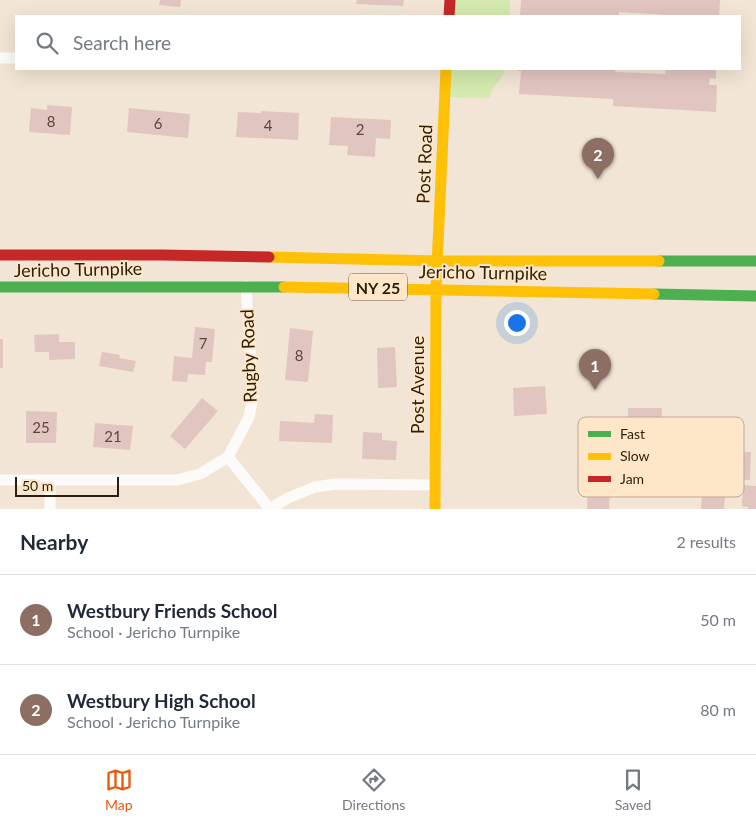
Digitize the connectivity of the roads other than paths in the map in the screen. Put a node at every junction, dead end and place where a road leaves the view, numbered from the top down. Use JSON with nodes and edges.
{"nodes":[{"id":1,"x":450,"y":0,"type":"edge"},
{"id":2,"x":449,"y":15,"type":"edge"},
{"id":3,"x":0,"y":58,"type":"edge"},
{"id":4,"x":15,"y":58,"type":"edge"},
{"id":5,"x":446,"y":70,"type":"edge"},
{"id":6,"x":0,"y":255,"type":"edge"},
{"id":7,"x":438,"y":261,"type":"junction"},
{"id":8,"x":756,"y":261,"type":"edge"},
{"id":9,"x":246,"y":286,"type":"junction"},
{"id":10,"x":0,"y":287,"type":"edge"},
{"id":11,"x":436,"y":288,"type":"junction"},
{"id":12,"x":756,"y":296,"type":"edge"},
{"id":13,"x":228,"y":457,"type":"junction"},
{"id":14,"x":0,"y":480,"type":"edge"},
{"id":15,"x":50,"y":480,"type":"junction"},
{"id":16,"x":434,"y":485,"type":"junction"},
{"id":17,"x":50,"y":509,"type":"edge"},
{"id":18,"x":269,"y":509,"type":"edge"},
{"id":19,"x":434,"y":509,"type":"edge"}],
"edges":[{"from":1,"to":2,"type":"main road"},
{"from":3,"to":4,"type":"street"},
{"from":5,"to":7,"type":"main road","name":"Post Road"},
{"from":6,"to":7,"type":"main road","name":"Jericho Turnpike","number":"NY 25"},
{"from":7,"to":8,"type":"main road","name":"Jericho Turnpike","number":"NY 25"},
{"from":7,"to":11,"type":"main road","name":"Post Avenue"},
{"from":9,"to":10,"type":"main road","name":"Jericho Turnpike","number":"NY 25"},
{"from":9,"to":11,"type":"main road","name":"Jericho Turnpike","number":"NY 25"},
{"from":9,"to":13,"type":"street","name":"Rugby Road"},
{"from":11,"to":12,"type":"main road","name":"Jericho Turnpike","number":"NY 25"},
{"from":11,"to":16,"type":"main road","name":"Post Avenue"},
{"from":13,"to":15,"type":"street"},
{"from":13,"to":18,"type":"street"},
{"from":14,"to":15,"type":"street"},
{"from":15,"to":17,"type":"street"},
{"from":16,"to":18,"type":"street"},
{"from":16,"to":19,"type":"main road","name":"Post Avenue"}]}
